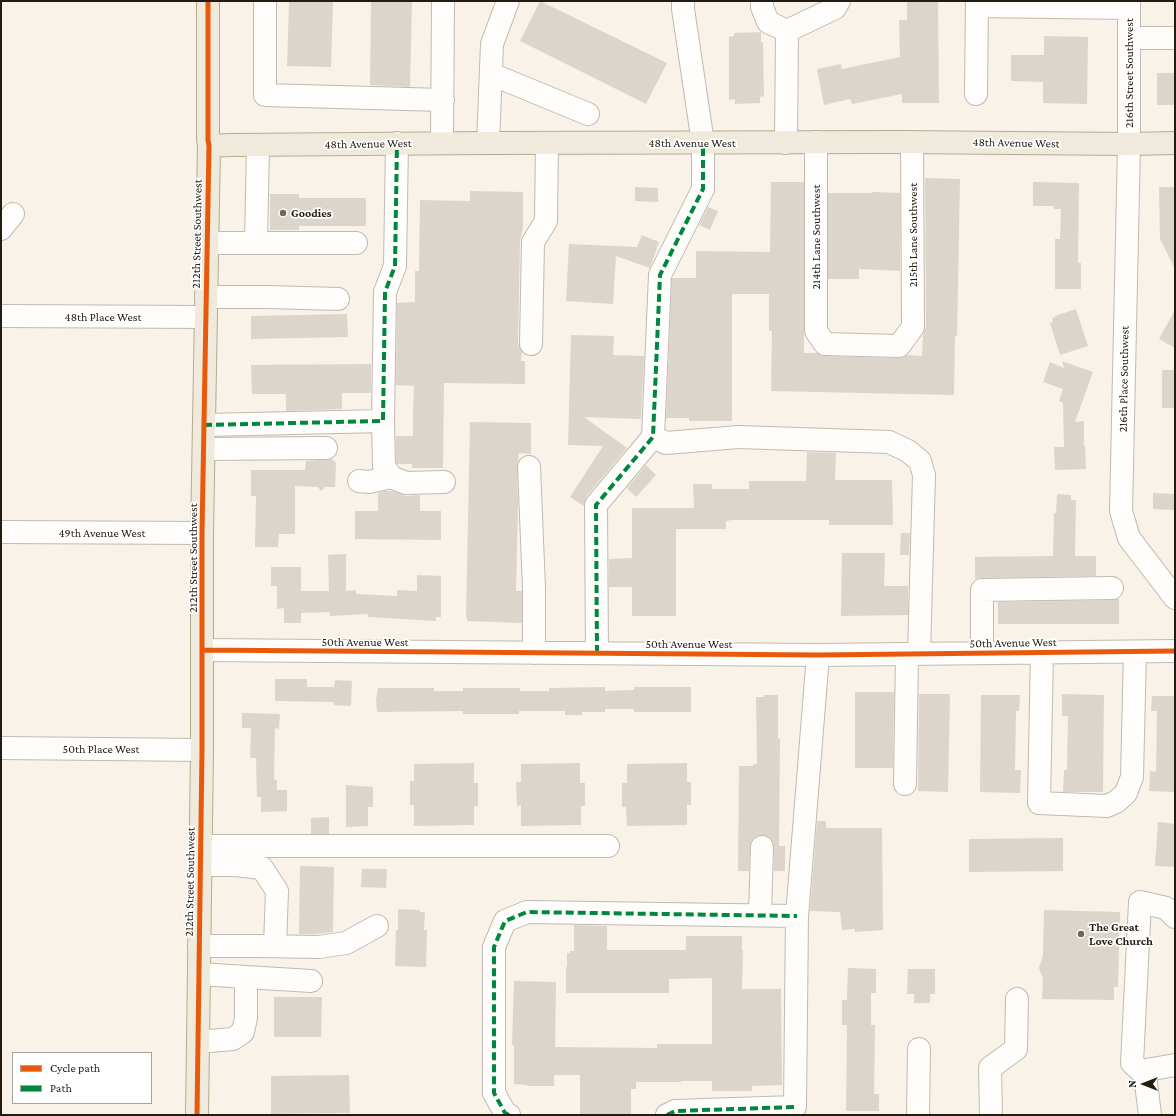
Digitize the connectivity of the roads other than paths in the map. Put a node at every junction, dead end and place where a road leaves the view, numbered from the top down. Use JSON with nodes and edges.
{"nodes":[{"id":1,"x":208,"y":1,"type":"edge"},
{"id":2,"x":265,"y":1,"type":"edge"},
{"id":3,"x":443,"y":1,"type":"edge"},
{"id":4,"x":508,"y":1,"type":"edge"},
{"id":5,"x":683,"y":1,"type":"edge"},
{"id":6,"x":762,"y":1,"type":"edge"},
{"id":7,"x":839,"y":1,"type":"edge"},
{"id":8,"x":977,"y":3,"type":"edge"},
{"id":9,"x":1129,"y":5,"type":"edge"},
{"id":10,"x":787,"y":30,"type":"junction"},
{"id":11,"x":1129,"y":38,"type":"junction"},
{"id":12,"x":1175,"y":38,"type":"edge"},
{"id":13,"x":491,"y":74,"type":"junction"},
{"id":14,"x":976,"y":94,"type":"dead end"},
{"id":15,"x":443,"y":100,"type":"junction"},
{"id":16,"x":588,"y":114,"type":"dead end"},
{"id":17,"x":816,"y":142,"type":"junction"},
{"id":18,"x":912,"y":142,"type":"junction"},
{"id":19,"x":396,"y":143,"type":"junction"},
{"id":20,"x":442,"y":143,"type":"junction"},
{"id":21,"x":488,"y":143,"type":"junction"},
{"id":22,"x":547,"y":143,"type":"junction"},
{"id":23,"x":703,"y":143,"type":"junction"},
{"id":24,"x":786,"y":143,"type":"junction"},
{"id":25,"x":1175,"y":143,"type":"edge"},
{"id":26,"x":1129,"y":144,"type":"junction"},
{"id":27,"x":258,"y":145,"type":"junction"},
{"id":28,"x":209,"y":146,"type":"junction"},
{"id":29,"x":207,"y":243,"type":"junction"},
{"id":30,"x":356,"y":243,"type":"dead end"},
{"id":31,"x":256,"y":244,"type":"junction"},
{"id":32,"x":338,"y":299,"type":"dead end"},
{"id":33,"x":206,"y":307,"type":"junction"},
{"id":34,"x":1,"y":316,"type":"edge"},
{"id":35,"x":816,"y":331,"type":"joint"},
{"id":36,"x":531,"y":344,"type":"dead end"},
{"id":37,"x":383,"y":422,"type":"junction"},
{"id":38,"x":204,"y":425,"type":"junction"},
{"id":39,"x":653,"y":437,"type":"junction"},
{"id":40,"x":326,"y":448,"type":"dead end"},
{"id":41,"x":204,"y":450,"type":"junction"},
{"id":42,"x":529,"y":467,"type":"dead end"},
{"id":43,"x":391,"y":477,"type":"junction"},
{"id":44,"x":359,"y":481,"type":"dead end"},
{"id":45,"x":444,"y":482,"type":"dead end"},
{"id":46,"x":1,"y":532,"type":"edge"},
{"id":47,"x":202,"y":534,"type":"junction"},
{"id":48,"x":1112,"y":588,"type":"dead end"},
{"id":49,"x":1175,"y":598,"type":"edge"},
{"id":50,"x":202,"y":650,"type":"junction"},
{"id":51,"x":1175,"y":651,"type":"edge"},
{"id":52,"x":1042,"y":652,"type":"junction"},
{"id":53,"x":1135,"y":652,"type":"junction"},
{"id":54,"x":534,"y":653,"type":"junction"},
{"id":55,"x":597,"y":653,"type":"junction"},
{"id":56,"x":982,"y":653,"type":"junction"},
{"id":57,"x":913,"y":654,"type":"junction"},
{"id":58,"x":818,"y":655,"type":"junction"},
{"id":59,"x":1,"y":748,"type":"edge"},
{"id":60,"x":202,"y":750,"type":"junction"},
{"id":61,"x":905,"y":784,"type":"dead end"},
{"id":62,"x":608,"y":846,"type":"dead end"},
{"id":63,"x":762,"y":847,"type":"dead end"},
{"id":64,"x":200,"y":855,"type":"junction"},
{"id":65,"x":760,"y":915,"type":"junction"},
{"id":66,"x":797,"y":916,"type":"junction"},
{"id":67,"x":1175,"y":917,"type":"edge"},
{"id":68,"x":377,"y":926,"type":"dead end"},
{"id":69,"x":199,"y":946,"type":"junction"},
{"id":70,"x":275,"y":946,"type":"junction"},
{"id":71,"x":199,"y":974,"type":"junction"},
{"id":72,"x":246,"y":977,"type":"junction"},
{"id":73,"x":311,"y":981,"type":"dead end"},
{"id":74,"x":1017,"y":999,"type":"dead end"},
{"id":75,"x":198,"y":1042,"type":"junction"},
{"id":76,"x":919,"y":1049,"type":"dead end"},
{"id":77,"x":1175,"y":1066,"type":"edge"},
{"id":78,"x":1141,"y":1071,"type":"junction"},
{"id":79,"x":197,"y":1115,"type":"edge"},
{"id":80,"x":509,"y":1115,"type":"edge"},
{"id":81,"x":667,"y":1115,"type":"edge"},
{"id":82,"x":918,"y":1115,"type":"edge"},
{"id":83,"x":991,"y":1115,"type":"edge"},
{"id":84,"x":1150,"y":1115,"type":"edge"}],
"edges":[{"from":1,"to":28,"type":"main road","name":"212th Street Southwest"},
{"from":2,"to":15,"type":"street"},
{"from":3,"to":15,"type":"street"},
{"from":4,"to":13,"type":"street"},
{"from":5,"to":23,"type":"street"},
{"from":6,"to":10,"type":"street"},
{"from":7,"to":10,"type":"street"},
{"from":8,"to":9,"type":"street"},
{"from":8,"to":14,"type":"street"},
{"from":9,"to":11,"type":"street","name":"216th Street Southwest"},
{"from":10,"to":24,"type":"street"},
{"from":11,"to":12,"type":"street"},
{"from":11,"to":26,"type":"street","name":"216th Street Southwest"},
{"from":13,"to":16,"type":"street"},
{"from":13,"to":21,"type":"street"},
{"from":15,"to":20,"type":"street"},
{"from":17,"to":18,"type":"main road","name":"48th Avenue West"},
{"from":17,"to":24,"type":"main road","name":"48th Avenue West"},
{"from":17,"to":35,"type":"street","name":"214th Lane Southwest"},
{"from":18,"to":26,"type":"main road","name":"48th Avenue West"},
{"from":18,"to":35,"type":"street","name":"215th Lane Southwest"},
{"from":19,"to":20,"type":"main road","name":"48th Avenue West"},
{"from":19,"to":27,"type":"main road","name":"48th Avenue West"},
{"from":19,"to":37,"type":"street"},
{"from":20,"to":21,"type":"main road","name":"48th Avenue West"},
{"from":21,"to":22,"type":"main road","name":"48th Avenue West"},
{"from":22,"to":23,"type":"main road","name":"48th Avenue West"},
{"from":22,"to":36,"type":"street"},
{"from":23,"to":24,"type":"main road","name":"48th Avenue West"},
{"from":23,"to":39,"type":"street"},
{"from":25,"to":26,"type":"main road","name":"48th Avenue West"},
{"from":26,"to":49,"type":"street","name":"216th Place Southwest"},
{"from":27,"to":28,"type":"main road","name":"48th Avenue West"},
{"from":27,"to":31,"type":"street"},
{"from":28,"to":29,"type":"main road","name":"212th Street Southwest"},
{"from":29,"to":31,"type":"street"},
{"from":29,"to":33,"type":"main road","name":"212th Street Southwest"},
{"from":30,"to":31,"type":"street"},
{"from":32,"to":33,"type":"street","name":"48th Place West"},
{"from":33,"to":34,"type":"street","name":"48th Place West"},
{"from":33,"to":38,"type":"main road","name":"212th Street Southwest"},
{"from":37,"to":38,"type":"street"},
{"from":37,"to":43,"type":"street"},
{"from":38,"to":41,"type":"main road","name":"212th Street Southwest"},
{"from":39,"to":55,"type":"street"},
{"from":39,"to":57,"type":"street"},
{"from":40,"to":41,"type":"street"},
{"from":41,"to":47,"type":"main road","name":"212th Street Southwest"},
{"from":42,"to":54,"type":"street"},
{"from":43,"to":44,"type":"street"},
{"from":43,"to":45,"type":"street"},
{"from":46,"to":47,"type":"street","name":"49th Avenue West"},
{"from":47,"to":50,"type":"main road","name":"212th Street Southwest"},
{"from":48,"to":56,"type":"street"},
{"from":50,"to":54,"type":"street","name":"50th Avenue West"},
{"from":50,"to":60,"type":"main road","name":"212th Street Southwest"},
{"from":51,"to":53,"type":"street","name":"50th Avenue West"},
{"from":52,"to":53,"type":"street","name":"50th Avenue West"},
{"from":52,"to":53,"type":"street"},
{"from":52,"to":56,"type":"street","name":"50th Avenue West"},
{"from":54,"to":55,"type":"street","name":"50th Avenue West"},
{"from":55,"to":58,"type":"street","name":"50th Avenue West"},
{"from":56,"to":57,"type":"street","name":"50th Avenue West"},
{"from":57,"to":58,"type":"street","name":"50th Avenue West"},
{"from":57,"to":61,"type":"street"},
{"from":58,"to":66,"type":"street"},
{"from":59,"to":60,"type":"street","name":"50th Place West"},
{"from":60,"to":64,"type":"main road","name":"212th Street Southwest"},
{"from":62,"to":64,"type":"street"},
{"from":63,"to":65,"type":"street"},
{"from":64,"to":69,"type":"main road","name":"212th Street Southwest"},
{"from":64,"to":70,"type":"street"},
{"from":65,"to":66,"type":"street"},
{"from":65,"to":80,"type":"street"},
{"from":66,"to":81,"type":"street"},
{"from":67,"to":78,"type":"street"},
{"from":68,"to":70,"type":"street"},
{"from":69,"to":70,"type":"street"},
{"from":69,"to":71,"type":"main road","name":"212th Street Southwest"},
{"from":71,"to":72,"type":"street"},
{"from":71,"to":75,"type":"main road","name":"212th Street Southwest"},
{"from":72,"to":73,"type":"street"},
{"from":72,"to":75,"type":"street"},
{"from":74,"to":83,"type":"street"},
{"from":75,"to":79,"type":"main road","name":"212th Street Southwest"},
{"from":76,"to":82,"type":"street"},
{"from":77,"to":78,"type":"street"},
{"from":78,"to":84,"type":"street"}]}
